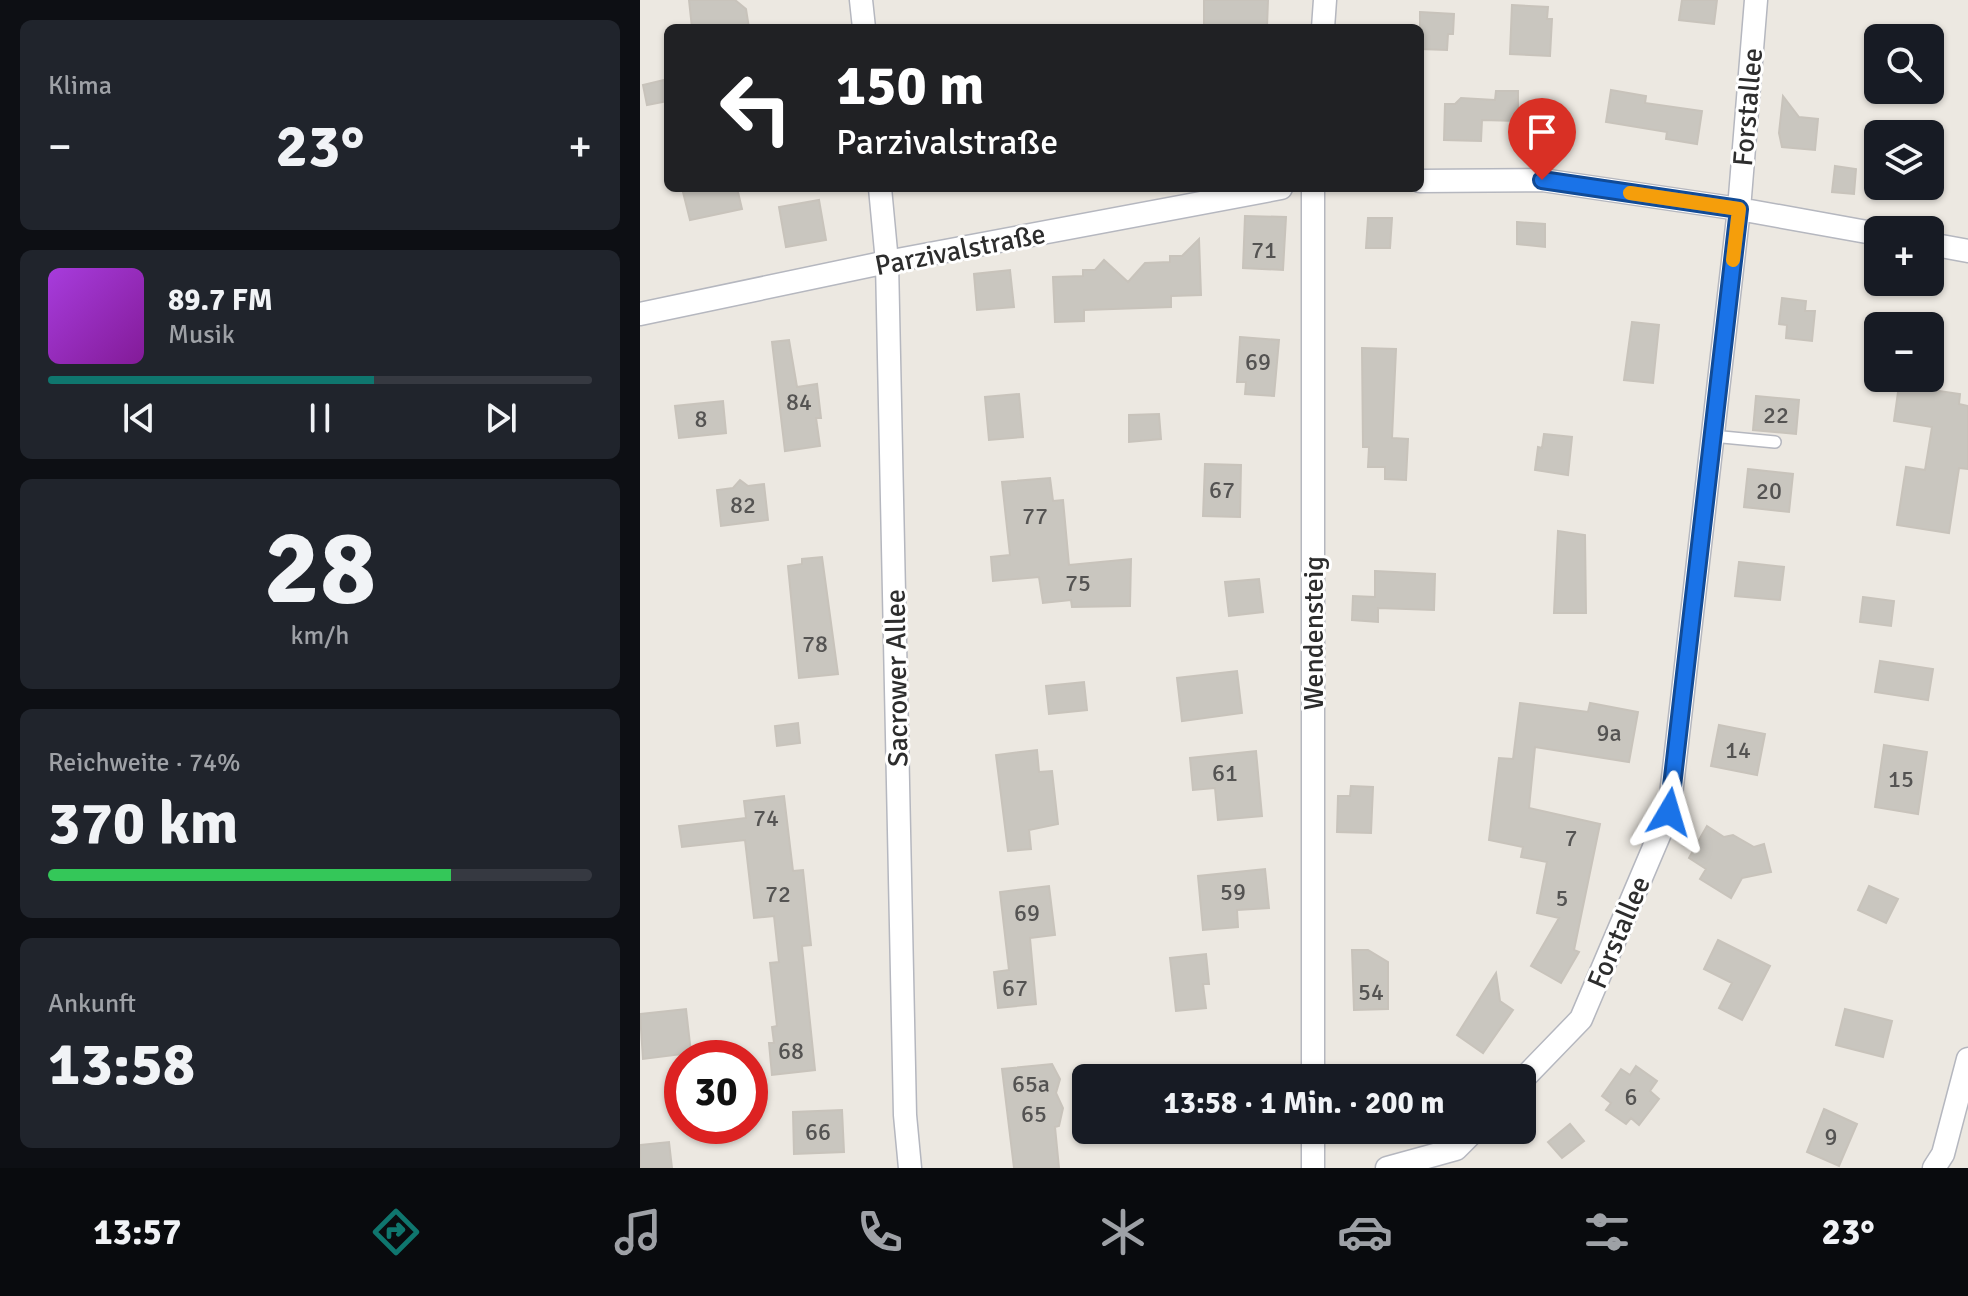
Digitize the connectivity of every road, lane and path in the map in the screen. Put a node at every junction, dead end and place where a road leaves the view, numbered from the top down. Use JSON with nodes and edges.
{"nodes":[{"id":1,"x":861,"y":0,"type":"edge"},
{"id":2,"x":1325,"y":0,"type":"edge"},
{"id":3,"x":1756,"y":0,"type":"edge"},
{"id":4,"x":864,"y":24,"type":"edge"},
{"id":5,"x":1323,"y":24,"type":"edge"},
{"id":6,"x":1424,"y":181,"type":"edge"},
{"id":7,"x":880,"y":192,"type":"edge"},
{"id":8,"x":1260,"y":192,"type":"edge"},
{"id":9,"x":1313,"y":192,"type":"edge"},
{"id":10,"x":1739,"y":209,"type":"junction"},
{"id":11,"x":1864,"y":231,"type":"edge"},
{"id":12,"x":1944,"y":247,"type":"edge"},
{"id":13,"x":1968,"y":251,"type":"edge"},
{"id":14,"x":887,"y":262,"type":"junction"},
{"id":15,"x":640,"y":314,"type":"edge"},
{"id":16,"x":1712,"y":436,"type":"junction"},
{"id":17,"x":1775,"y":442,"type":"dead end"},
{"id":18,"x":1968,"y":1059,"type":"edge"},
{"id":19,"x":1313,"y":1064,"type":"edge"},
{"id":20,"x":1536,"y":1066,"type":"edge"},
{"id":21,"x":1313,"y":1144,"type":"edge"},
{"id":22,"x":1461,"y":1144,"type":"edge"},
{"id":23,"x":910,"y":1168,"type":"edge"},
{"id":24,"x":1313,"y":1168,"type":"edge"},
{"id":25,"x":1387,"y":1168,"type":"edge"},
{"id":26,"x":1934,"y":1168,"type":"edge"}],
"edges":[{"from":1,"to":4,"type":"street"},
{"from":2,"to":5,"type":"street"},
{"from":3,"to":10,"type":"street","name":"Forstallee"},
{"from":6,"to":10,"type":"street"},
{"from":7,"to":14,"type":"street","name":"Sacrower Allee"},
{"from":8,"to":14,"type":"street","name":"Parzivalstraße"},
{"from":9,"to":19,"type":"street","name":"Wendensteig"},
{"from":10,"to":11,"type":"street"},
{"from":10,"to":16,"type":"street","name":"Forstallee"},
{"from":12,"to":13,"type":"street"},
{"from":14,"to":15,"type":"street","name":"Parzivalstraße"},
{"from":14,"to":23,"type":"street","name":"Sacrower Allee"},
{"from":16,"to":17,"type":"lane"},
{"from":16,"to":20,"type":"street","name":"Forstallee"},
{"from":18,"to":26,"type":"street"},
{"from":21,"to":24,"type":"street"},
{"from":22,"to":25,"type":"street"}]}
